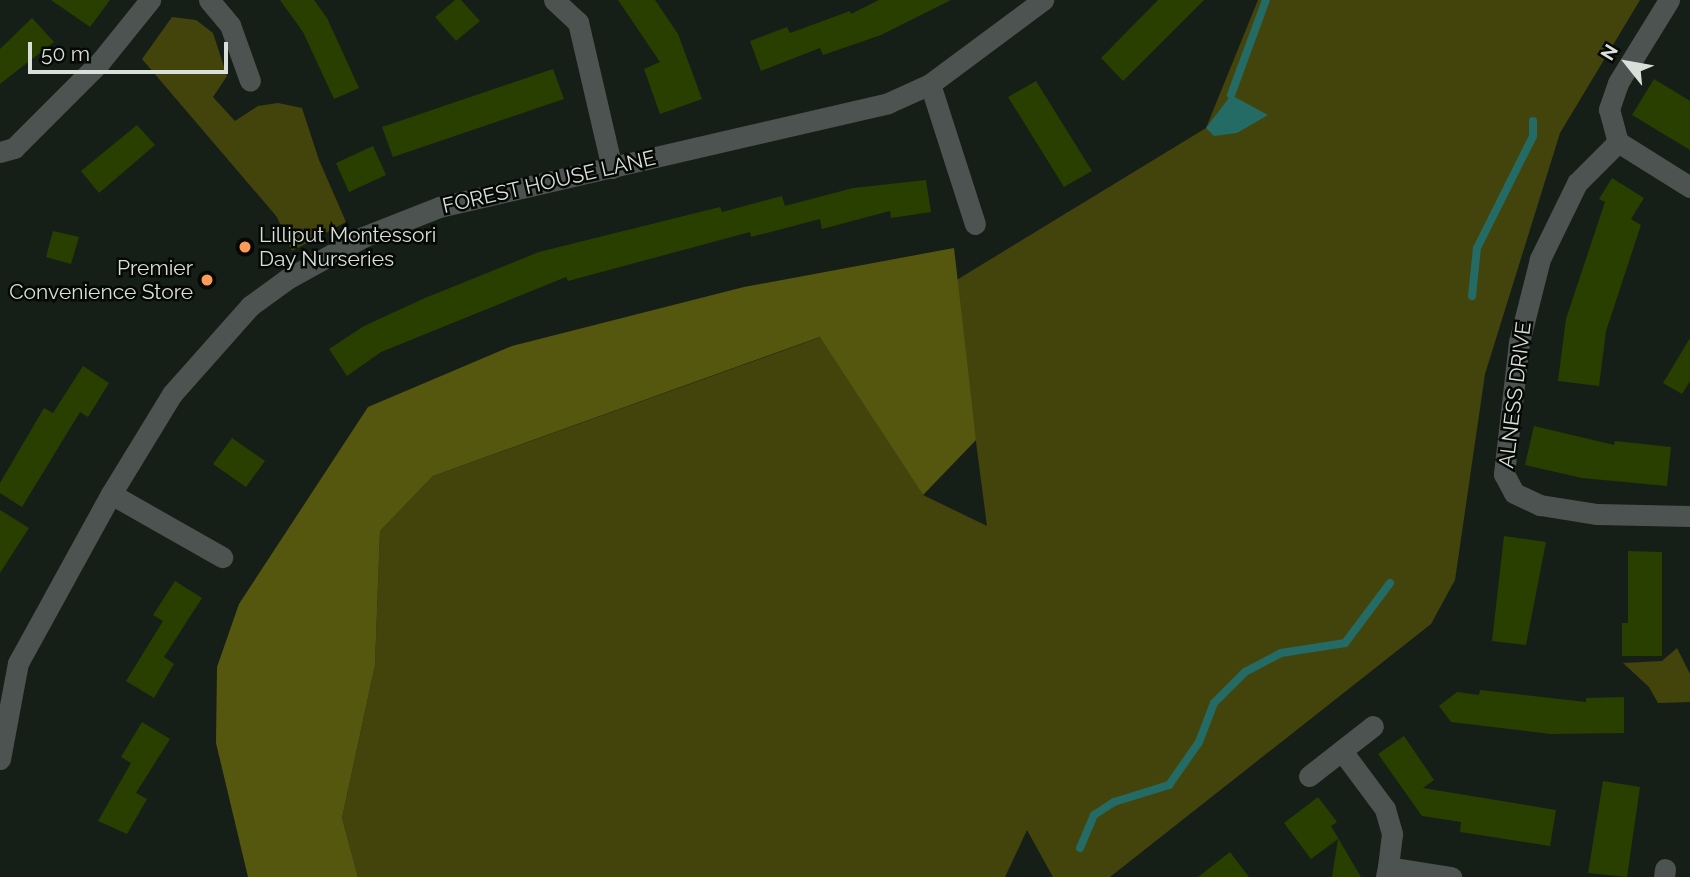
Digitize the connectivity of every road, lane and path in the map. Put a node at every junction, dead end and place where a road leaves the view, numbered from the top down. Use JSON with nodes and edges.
{"nodes":[{"id":1,"x":150,"y":0,"type":"edge"},
{"id":2,"x":209,"y":0,"type":"edge"},
{"id":3,"x":554,"y":0,"type":"edge"},
{"id":4,"x":1044,"y":0,"type":"edge"},
{"id":5,"x":1669,"y":0,"type":"edge"},
{"id":6,"x":250,"y":81,"type":"dead end"},
{"id":7,"x":930,"y":84,"type":"junction"},
{"id":8,"x":1618,"y":142,"type":"junction"},
{"id":9,"x":0,"y":152,"type":"edge"},
{"id":10,"x":612,"y":168,"type":"junction"},
{"id":11,"x":1690,"y":187,"type":"edge"},
{"id":12,"x":975,"y":223,"type":"dead end"},
{"id":13,"x":111,"y":495,"type":"junction"},
{"id":14,"x":1690,"y":516,"type":"edge"},
{"id":15,"x":222,"y":557,"type":"dead end"},
{"id":16,"x":1373,"y":726,"type":"dead end"},
{"id":17,"x":1342,"y":751,"type":"junction"},
{"id":18,"x":0,"y":759,"type":"edge"},
{"id":19,"x":1309,"y":776,"type":"dead end"},
{"id":20,"x":1387,"y":872,"type":"edge"},
{"id":21,"x":1451,"y":877,"type":"edge"}],
"edges":[{"from":1,"to":9,"type":"street"},
{"from":2,"to":6,"type":"street"},
{"from":3,"to":10,"type":"street"},
{"from":4,"to":7,"type":"street","name":"FOREST HOUSE LANE"},
{"from":5,"to":8,"type":"street"},
{"from":7,"to":10,"type":"street","name":"FOREST HOUSE LANE"},
{"from":7,"to":12,"type":"street"},
{"from":8,"to":11,"type":"street"},
{"from":8,"to":14,"type":"street","name":"ALNESS DRIVE"},
{"from":10,"to":13,"type":"street","name":"FOREST HOUSE LANE"},
{"from":13,"to":15,"type":"street"},
{"from":13,"to":18,"type":"street","name":"FOREST HOUSE LANE"},
{"from":16,"to":17,"type":"street"},
{"from":17,"to":19,"type":"street"},
{"from":17,"to":20,"type":"street"},
{"from":20,"to":21,"type":"street"}]}
